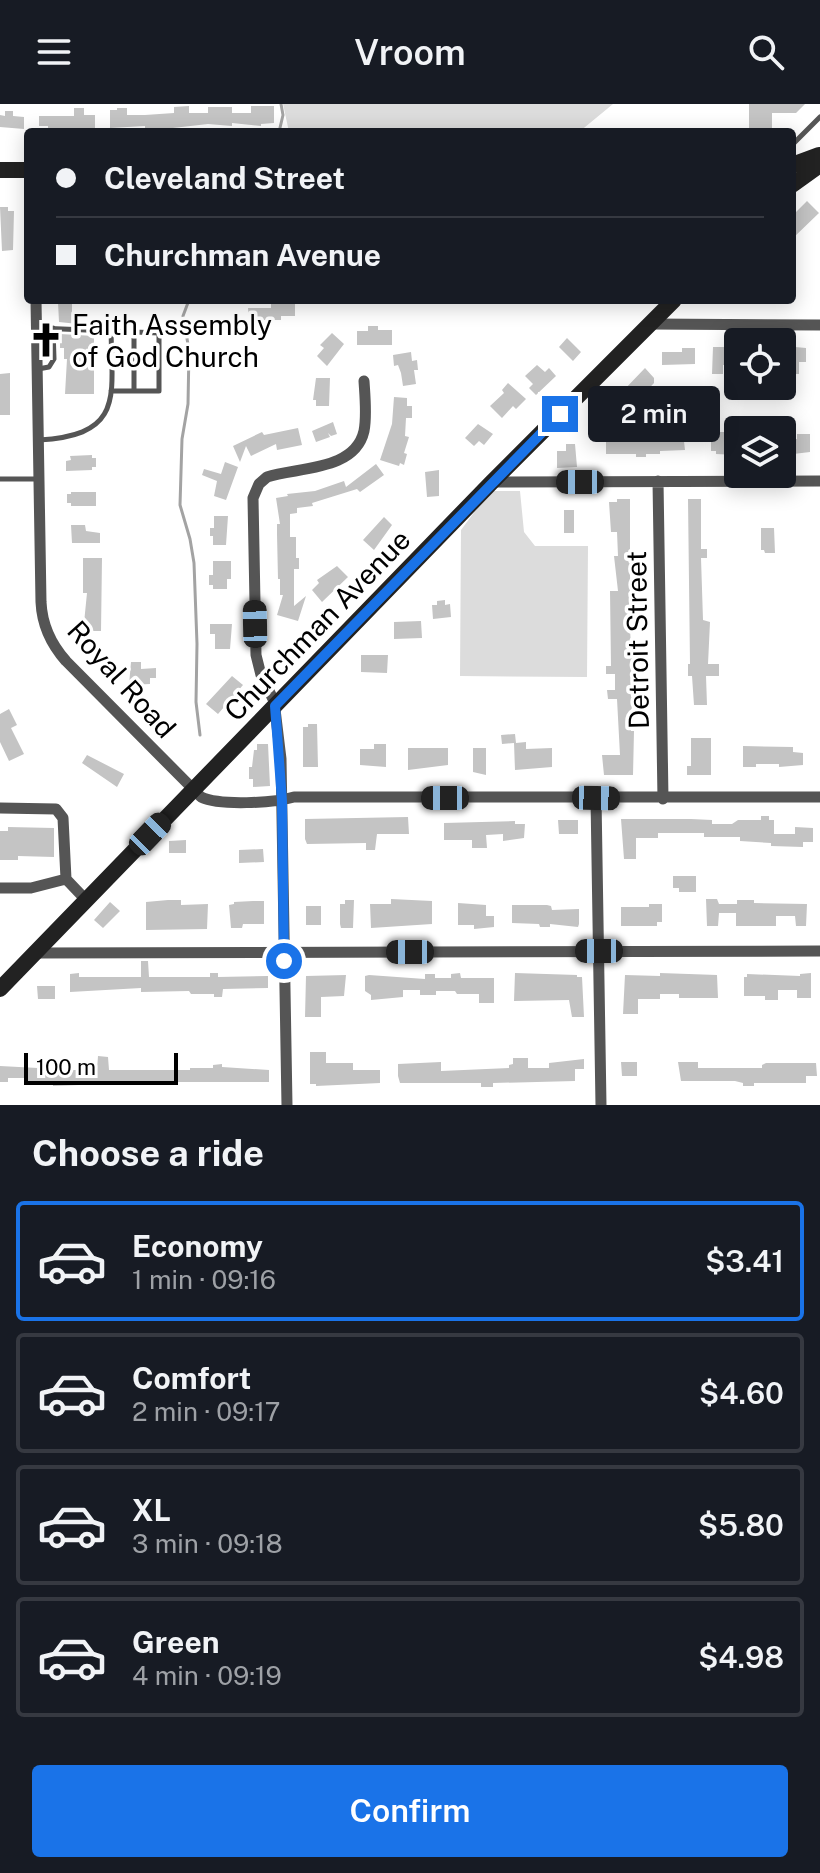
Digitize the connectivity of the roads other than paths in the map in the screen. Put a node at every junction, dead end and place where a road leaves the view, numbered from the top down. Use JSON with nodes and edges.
{"nodes":[{"id":1,"x":820,"y":117,"type":"edge"},
{"id":2,"x":796,"y":141,"type":"edge"},
{"id":3,"x":820,"y":154,"type":"edge"},
{"id":4,"x":796,"y":163,"type":"edge"},
{"id":5,"x":820,"y":165,"type":"edge"},
{"id":6,"x":0,"y":170,"type":"edge"},
{"id":7,"x":24,"y":170,"type":"edge"},
{"id":8,"x":796,"y":182,"type":"edge"},
{"id":9,"x":36,"y":304,"type":"edge"},
{"id":10,"x":670,"y":304,"type":"edge"},
{"id":11,"x":651,"y":324,"type":"junction"},
{"id":12,"x":820,"y":325,"type":"edge"},
{"id":13,"x":37,"y":328,"type":"junction"},
{"id":14,"x":53,"y":328,"type":"junction"},
{"id":15,"x":111,"y":329,"type":"junction"},
{"id":16,"x":134,"y":331,"type":"junction"},
{"id":17,"x":37,"y":370,"type":"junction"},
{"id":18,"x":364,"y":381,"type":"dead end"},
{"id":19,"x":111,"y":391,"type":"junction"},
{"id":20,"x":134,"y":391,"type":"junction"},
{"id":21,"x":38,"y":440,"type":"junction"},
{"id":22,"x":0,"y":479,"type":"edge"},
{"id":23,"x":39,"y":479,"type":"junction"},
{"id":24,"x":658,"y":481,"type":"junction"},
{"id":25,"x":820,"y":481,"type":"edge"},
{"id":26,"x":492,"y":482,"type":"junction"},
{"id":27,"x":275,"y":706,"type":"junction"},
{"id":28,"x":193,"y":790,"type":"junction"},
{"id":29,"x":820,"y":797,"type":"edge"},
{"id":30,"x":596,"y":798,"type":"junction"},
{"id":31,"x":663,"y":799,"type":"junction"},
{"id":32,"x":282,"y":801,"type":"junction"},
{"id":33,"x":0,"y":808,"type":"edge"},
{"id":34,"x":66,"y":879,"type":"junction"},
{"id":35,"x":0,"y":888,"type":"edge"},
{"id":36,"x":86,"y":900,"type":"junction"},
{"id":37,"x":599,"y":951,"type":"junction"},
{"id":38,"x":820,"y":951,"type":"edge"},
{"id":39,"x":284,"y":952,"type":"junction"},
{"id":40,"x":36,"y":953,"type":"junction"},
{"id":41,"x":0,"y":989,"type":"edge"},
{"id":42,"x":287,"y":1105,"type":"edge"},
{"id":43,"x":601,"y":1105,"type":"edge"}],
"edges":[{"from":1,"to":2,"type":"lane"},
{"from":3,"to":4,"type":"main road"},
{"from":5,"to":8,"type":"main road"},
{"from":6,"to":7,"type":"main road"},
{"from":9,"to":13,"type":"street","name":"Royal Road"},
{"from":10,"to":11,"type":"main road","name":"Churchman Avenue"},
{"from":11,"to":12,"type":"street"},
{"from":11,"to":26,"type":"main road","name":"Churchman Avenue"},
{"from":13,"to":14,"type":"lane"},
{"from":13,"to":17,"type":"street","name":"Royal Road"},
{"from":14,"to":15,"type":"lane"},
{"from":14,"to":17,"type":"lane"},
{"from":15,"to":16,"type":"lane"},
{"from":15,"to":19,"type":"lane"},
{"from":16,"to":20,"type":"lane"},
{"from":16,"to":20,"type":"lane"},
{"from":17,"to":21,"type":"street","name":"Royal Road"},
{"from":18,"to":27,"type":"street"},
{"from":19,"to":20,"type":"lane"},
{"from":19,"to":21,"type":"lane"},
{"from":21,"to":23,"type":"street","name":"Royal Road"},
{"from":22,"to":23,"type":"lane"},
{"from":23,"to":28,"type":"street","name":"Royal Road"},
{"from":24,"to":25,"type":"street"},
{"from":24,"to":26,"type":"street"},
{"from":24,"to":31,"type":"street","name":"Detroit Street"},
{"from":26,"to":27,"type":"main road","name":"Churchman Avenue"},
{"from":27,"to":28,"type":"main road","name":"Churchman Avenue"},
{"from":27,"to":32,"type":"street"},
{"from":28,"to":32,"type":"street"},
{"from":28,"to":36,"type":"main road","name":"Churchman Avenue"},
{"from":29,"to":31,"type":"street"},
{"from":30,"to":31,"type":"street"},
{"from":30,"to":32,"type":"street"},
{"from":30,"to":37,"type":"street"},
{"from":32,"to":39,"type":"street"},
{"from":33,"to":34,"type":"street"},
{"from":34,"to":35,"type":"street"},
{"from":34,"to":36,"type":"street"},
{"from":36,"to":40,"type":"main road","name":"Churchman Avenue"},
{"from":37,"to":38,"type":"street"},
{"from":37,"to":39,"type":"street"},
{"from":37,"to":43,"type":"street"},
{"from":39,"to":40,"type":"street"},
{"from":39,"to":42,"type":"street"},
{"from":40,"to":41,"type":"main road","name":"Churchman Avenue"}]}
